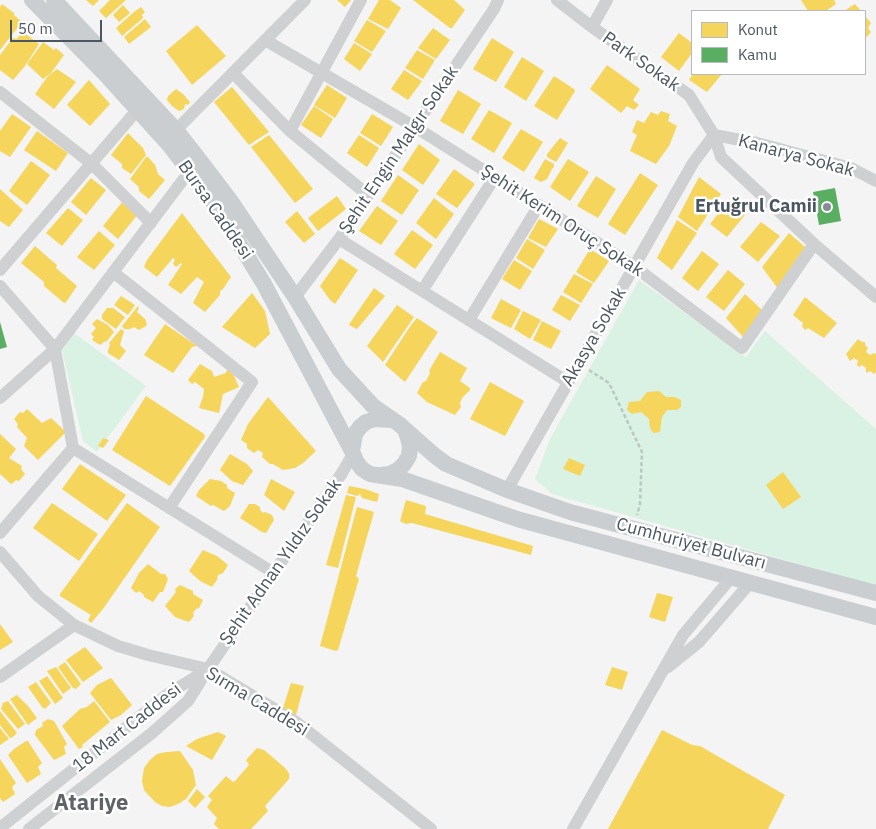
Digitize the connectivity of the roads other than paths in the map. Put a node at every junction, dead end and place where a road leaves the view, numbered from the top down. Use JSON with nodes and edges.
{"nodes":[{"id":1,"x":32,"y":0,"type":"edge"},
{"id":2,"x":305,"y":0,"type":"edge"},
{"id":3,"x":361,"y":0,"type":"edge"},
{"id":4,"x":498,"y":0,"type":"edge"},
{"id":5,"x":557,"y":0,"type":"edge"},
{"id":6,"x":607,"y":0,"type":"edge"},
{"id":7,"x":58,"y":2,"type":"edge"},
{"id":8,"x":592,"y":27,"type":"junction"},
{"id":9,"x":265,"y":40,"type":"junction"},
{"id":10,"x":322,"y":71,"type":"junction"},
{"id":11,"x":233,"y":73,"type":"junction"},
{"id":12,"x":0,"y":92,"type":"edge"},
{"id":13,"x":138,"y":109,"type":"junction"},
{"id":14,"x":415,"y":127,"type":"junction"},
{"id":15,"x":176,"y":130,"type":"junction"},
{"id":16,"x":290,"y":131,"type":"junction"},
{"id":17,"x":714,"y":135,"type":"junction"},
{"id":18,"x":92,"y":164,"type":"junction"},
{"id":19,"x":189,"y":172,"type":"junction"},
{"id":20,"x":495,"y":177,"type":"junction"},
{"id":21,"x":876,"y":181,"type":"edge"},
{"id":22,"x":368,"y":195,"type":"junction"},
{"id":23,"x":539,"y":204,"type":"junction"},
{"id":24,"x":151,"y":223,"type":"junction"},
{"id":25,"x":339,"y":239,"type":"junction"},
{"id":26,"x":814,"y":244,"type":"junction"},
{"id":27,"x":635,"y":267,"type":"junction"},
{"id":28,"x":0,"y":270,"type":"edge"},
{"id":29,"x":113,"y":272,"type":"junction"},
{"id":30,"x":0,"y":286,"type":"edge"},
{"id":31,"x":422,"y":291,"type":"junction"},
{"id":32,"x":295,"y":297,"type":"junction"},
{"id":33,"x":876,"y":298,"type":"edge"},
{"id":34,"x":469,"y":320,"type":"junction"},
{"id":35,"x":55,"y":349,"type":"junction"},
{"id":36,"x":568,"y":382,"type":"junction"},
{"id":37,"x":0,"y":398,"type":"edge"},
{"id":38,"x":392,"y":420,"type":"junction"},
{"id":39,"x":405,"y":430,"type":"junction"},
{"id":40,"x":73,"y":448,"type":"junction"},
{"id":41,"x":353,"y":453,"type":"junction"},
{"id":42,"x":380,"y":476,"type":"junction"},
{"id":43,"x":507,"y":490,"type":"junction"},
{"id":44,"x":169,"y":508,"type":"junction"},
{"id":45,"x":517,"y":519,"type":"joint"},
{"id":46,"x":0,"y":532,"type":"edge"},
{"id":47,"x":0,"y":552,"type":"edge"},
{"id":48,"x":274,"y":573,"type":"junction"},
{"id":49,"x":731,"y":578,"type":"junction"},
{"id":50,"x":750,"y":583,"type":"junction"},
{"id":51,"x":876,"y":594,"type":"edge"},
{"id":52,"x":876,"y":617,"type":"edge"},
{"id":53,"x":74,"y":625,"type":"junction"},
{"id":54,"x":208,"y":669,"type":"junction"},
{"id":55,"x":661,"y":673,"type":"junction"},
{"id":56,"x":0,"y":677,"type":"edge"},
{"id":57,"x":0,"y":828,"type":"edge"},
{"id":58,"x":29,"y":829,"type":"edge"},
{"id":59,"x":430,"y":829,"type":"edge"},
{"id":60,"x":573,"y":829,"type":"edge"}],
"edges":[{"from":1,"to":13,"type":"main road","name":"Bursa Caddesi"},
{"from":2,"to":9,"type":"street"},
{"from":3,"to":10,"type":"street"},
{"from":4,"to":14,"type":"street","name":"Şehit Engin Malgır Sokak"},
{"from":5,"to":8,"type":"street","name":"Park Sokak"},
{"from":6,"to":8,"type":"street"},
{"from":7,"to":15,"type":"main road","name":"Bursa Caddesi"},
{"from":8,"to":17,"type":"street","name":"Park Sokak"},
{"from":9,"to":10,"type":"street","name":"Şehit Kerim Oruç Sokak"},
{"from":9,"to":11,"type":"street"},
{"from":10,"to":14,"type":"street","name":"Şehit Kerim Oruç Sokak"},
{"from":10,"to":16,"type":"street"},
{"from":11,"to":15,"type":"street"},
{"from":11,"to":16,"type":"street"},
{"from":12,"to":18,"type":"street"},
{"from":13,"to":18,"type":"street"},
{"from":13,"to":19,"type":"main road","name":"Bursa Caddesi"},
{"from":14,"to":20,"type":"street","name":"Şehit Kerim Oruç Sokak"},
{"from":14,"to":22,"type":"street","name":"Şehit Engin Malgır Sokak"},
{"from":15,"to":32,"type":"main road","name":"Bursa Caddesi"},
{"from":16,"to":22,"type":"street"},
{"from":17,"to":21,"type":"street","name":"Kanarya Sokak"},
{"from":17,"to":26,"type":"street","name":"Park Sokak"},
{"from":17,"to":27,"type":"street","name":"Akasya Sokak"},
{"from":18,"to":24,"type":"street"},
{"from":18,"to":28,"type":"street"},
{"from":19,"to":24,"type":"street"},
{"from":19,"to":41,"type":"main road","name":"Bursa Caddesi"},
{"from":20,"to":23,"type":"street","name":"Şehit Kerim Oruç Sokak"},
{"from":20,"to":31,"type":"street"},
{"from":22,"to":25,"type":"street","name":"Şehit Engin Malgır Sokak"},
{"from":23,"to":27,"type":"street","name":"Şehit Kerim Oruç Sokak"},
{"from":23,"to":34,"type":"street"},
{"from":24,"to":29,"type":"street"},
{"from":25,"to":31,"type":"street"},
{"from":25,"to":32,"type":"street","name":"Şehit Engin Malgır Sokak"},
{"from":26,"to":27,"type":"street","name":"Şehit Kerim Oruç Sokak"},
{"from":26,"to":33,"type":"street","name":"Park Sokak"},
{"from":27,"to":36,"type":"street","name":"Akasya Sokak"},
{"from":29,"to":35,"type":"street"},
{"from":29,"to":44,"type":"street"},
{"from":30,"to":35,"type":"street"},
{"from":31,"to":34,"type":"street"},
{"from":32,"to":38,"type":"main road","name":"Bursa Caddesi"},
{"from":34,"to":36,"type":"street"},
{"from":35,"to":37,"type":"street"},
{"from":35,"to":40,"type":"street"},
{"from":36,"to":43,"type":"street","name":"Akasya Sokak"},
{"from":38,"to":39,"type":"main road","name":"Bursa Caddesi"},
{"from":38,"to":41,"type":"main road"},
{"from":39,"to":42,"type":"main road"},
{"from":39,"to":43,"type":"main road","name":"Bursa Caddesi"},
{"from":40,"to":44,"type":"street"},
{"from":40,"to":46,"type":"street"},
{"from":41,"to":42,"type":"main road","name":"Bursa Caddesi"},
{"from":41,"to":48,"type":"street","name":"Şehit Adnan Yıldız Sokak"},
{"from":42,"to":45,"type":"main road","name":"Bursa Caddesi"},
{"from":43,"to":51,"type":"main road","name":"Cumhuriyet Bulvarı"},
{"from":44,"to":48,"type":"street"},
{"from":45,"to":49,"type":"main road","name":"Cumhuriyet Bulvarı"},
{"from":47,"to":53,"type":"street","name":"Sırma Caddesi"},
{"from":48,"to":54,"type":"street","name":"Şehit Adnan Yıldız Sokak"},
{"from":49,"to":50,"type":"main road","name":"Cumhuriyet Bulvarı"},
{"from":49,"to":55,"type":"street"},
{"from":50,"to":52,"type":"main road","name":"Cumhuriyet Bulvarı"},
{"from":50,"to":55,"type":"street"},
{"from":53,"to":54,"type":"street","name":"Sırma Caddesi"},
{"from":53,"to":56,"type":"street"},
{"from":54,"to":57,"type":"street","name":"18 Mart Caddesi"},
{"from":54,"to":58,"type":"street","name":"18 Mart Caddesi"},
{"from":54,"to":59,"type":"street","name":"Sırma Caddesi"},
{"from":55,"to":60,"type":"street"}]}
